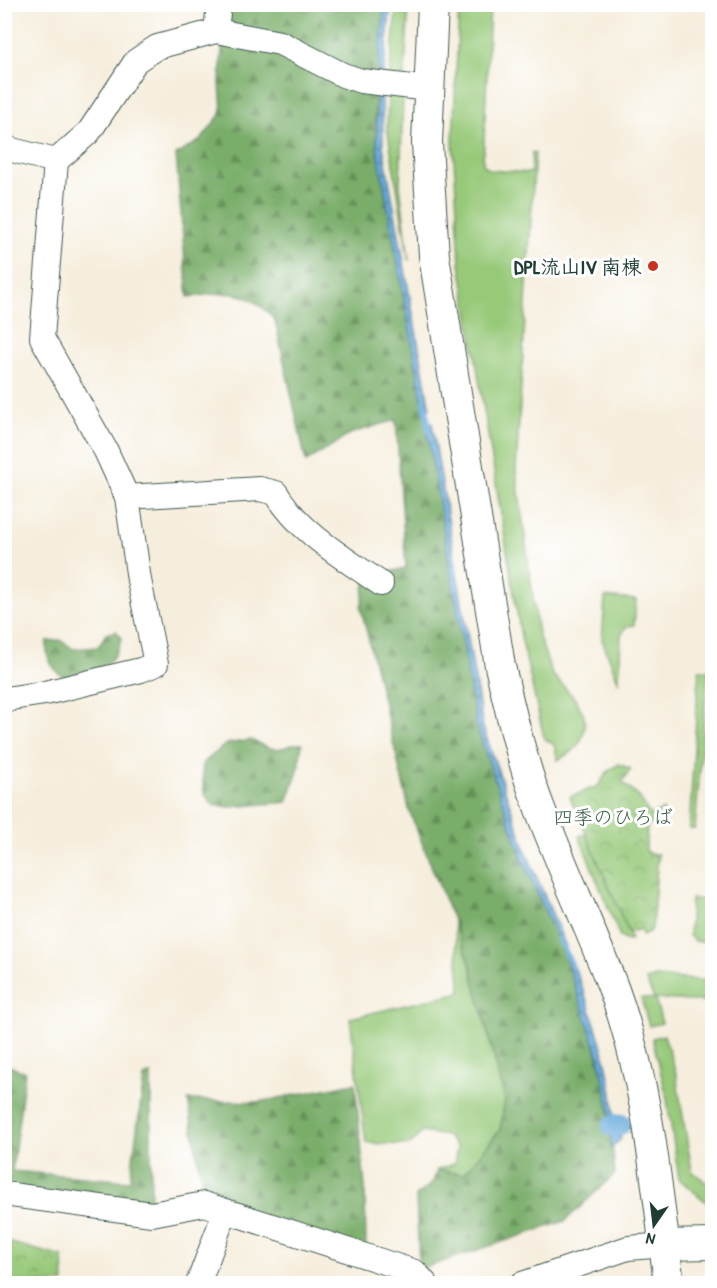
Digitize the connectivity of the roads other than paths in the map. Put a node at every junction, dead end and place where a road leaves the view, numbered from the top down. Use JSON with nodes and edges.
{"nodes":[{"id":1,"x":219,"y":4,"type":"edge"},
{"id":2,"x":433,"y":4,"type":"edge"},
{"id":3,"x":216,"y":31,"type":"junction"},
{"id":4,"x":429,"y":89,"type":"junction"},
{"id":5,"x":4,"y":148,"type":"edge"},
{"id":6,"x":56,"y":161,"type":"junction"},
{"id":7,"x":127,"y":498,"type":"junction"},
{"id":8,"x":381,"y":584,"type":"dead end"},
{"id":9,"x":4,"y":702,"type":"edge"},
{"id":10,"x":4,"y":1194,"type":"edge"},
{"id":11,"x":225,"y":1212,"type":"junction"},
{"id":12,"x":712,"y":1244,"type":"edge"},
{"id":13,"x":665,"y":1245,"type":"junction"},
{"id":14,"x":198,"y":1284,"type":"edge"},
{"id":15,"x":426,"y":1284,"type":"edge"},
{"id":16,"x":522,"y":1284,"type":"edge"},
{"id":17,"x":669,"y":1284,"type":"edge"}],
"edges":[{"from":1,"to":3,"type":"street"},
{"from":2,"to":4,"type":"street"},
{"from":3,"to":4,"type":"street"},
{"from":3,"to":6,"type":"street"},
{"from":4,"to":13,"type":"street"},
{"from":5,"to":6,"type":"street"},
{"from":6,"to":7,"type":"street"},
{"from":7,"to":8,"type":"street"},
{"from":7,"to":9,"type":"street"},
{"from":10,"to":11,"type":"street"},
{"from":11,"to":14,"type":"street"},
{"from":11,"to":15,"type":"street"},
{"from":12,"to":13,"type":"street"},
{"from":13,"to":16,"type":"street"},
{"from":13,"to":17,"type":"street"}]}
